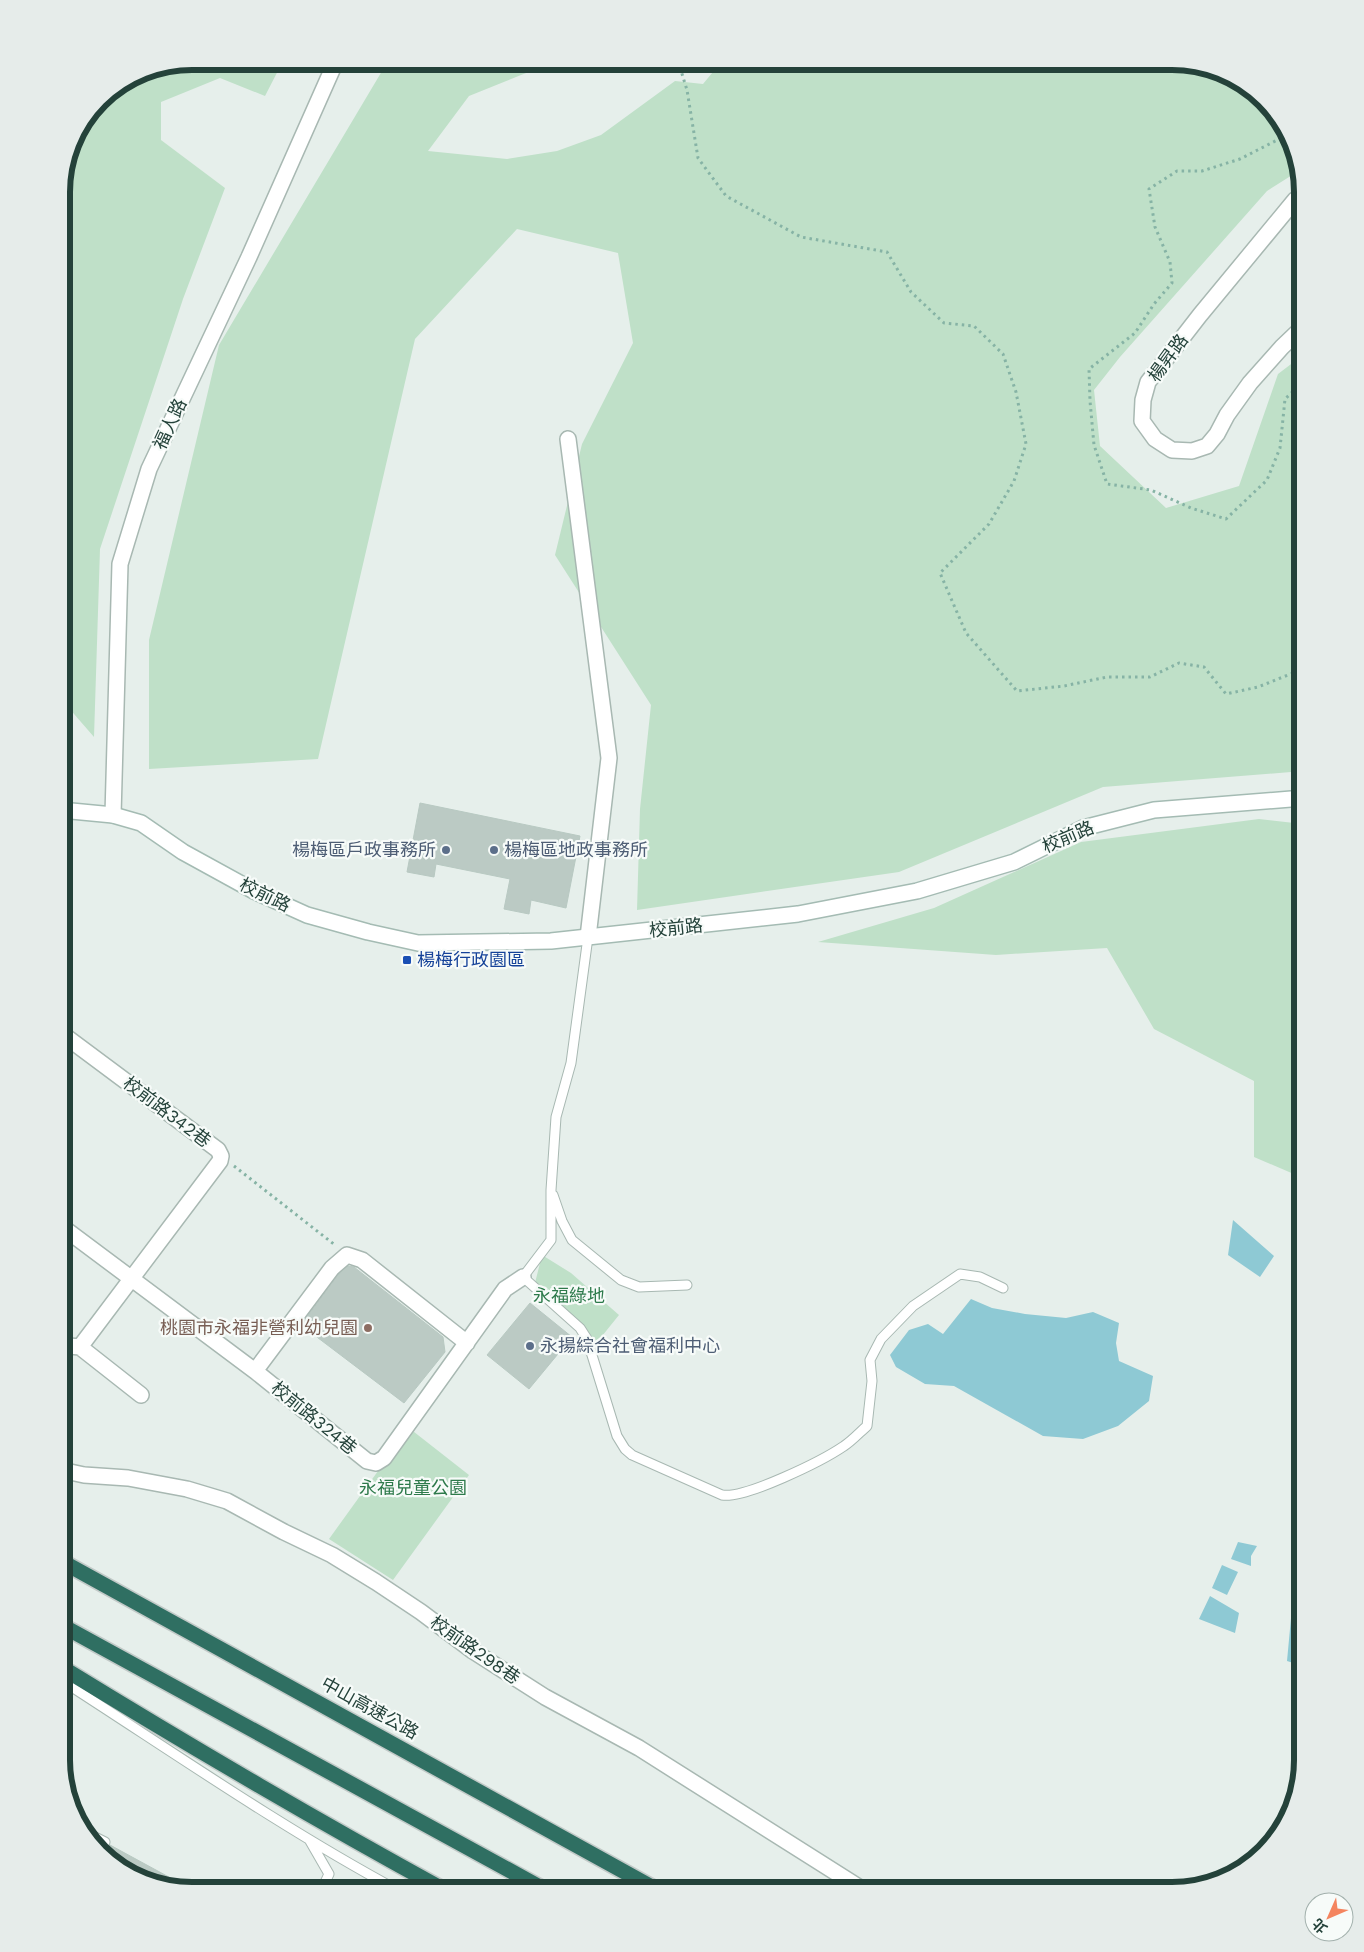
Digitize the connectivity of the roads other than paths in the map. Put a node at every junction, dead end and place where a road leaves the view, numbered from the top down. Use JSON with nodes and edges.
{"nodes":[{"id":1,"x":332,"y":70,"type":"edge"},
{"id":2,"x":1294,"y":201,"type":"edge"},
{"id":3,"x":1294,"y":336,"type":"edge"},
{"id":4,"x":568,"y":439,"type":"dead end"},
{"id":5,"x":1294,"y":799,"type":"edge"},
{"id":6,"x":70,"y":811,"type":"edge"},
{"id":7,"x":113,"y":815,"type":"junction"},
{"id":8,"x":588,"y":937,"type":"junction"},
{"id":9,"x":70,"y":1040,"type":"edge"},
{"id":10,"x":551,"y":1190,"type":"junction"},
{"id":11,"x":70,"y":1233,"type":"edge"},
{"id":12,"x":523,"y":1277,"type":"junction"},
{"id":13,"x":130,"y":1278,"type":"junction"},
{"id":14,"x":687,"y":1285,"type":"dead end"},
{"id":15,"x":1003,"y":1288,"type":"dead end"},
{"id":16,"x":467,"y":1343,"type":"junction"},
{"id":17,"x":70,"y":1346,"type":"edge"},
{"id":18,"x":80,"y":1347,"type":"junction"},
{"id":19,"x":255,"y":1371,"type":"junction"},
{"id":20,"x":142,"y":1395,"type":"dead end"},
{"id":21,"x":70,"y":1472,"type":"edge"},
{"id":22,"x":70,"y":1566,"type":"edge"},
{"id":23,"x":70,"y":1630,"type":"edge"},
{"id":24,"x":70,"y":1673,"type":"edge"},
{"id":25,"x":70,"y":1686,"type":"edge"},
{"id":26,"x":309,"y":1839,"type":"junction"},
{"id":27,"x":100,"y":1840,"type":"edge"},
{"id":28,"x":105,"y":1842,"type":"dead end"},
{"id":29,"x":325,"y":1882,"type":"edge"},
{"id":30,"x":384,"y":1882,"type":"edge"},
{"id":31,"x":431,"y":1882,"type":"edge"},
{"id":32,"x":531,"y":1882,"type":"edge"},
{"id":33,"x":643,"y":1882,"type":"edge"},
{"id":34,"x":851,"y":1882,"type":"edge"}],
"edges":[{"from":1,"to":7,"type":"street","name":"福人路"},
{"from":2,"to":3,"type":"street","name":"楊昇路"},
{"from":4,"to":8,"type":"street"},
{"from":5,"to":8,"type":"street","name":"校前路"},
{"from":6,"to":7,"type":"street","name":"校前路"},
{"from":7,"to":8,"type":"street","name":"校前路"},
{"from":8,"to":10,"type":"lane"},
{"from":9,"to":13,"type":"street","name":"校前路342巷"},
{"from":10,"to":12,"type":"lane"},
{"from":10,"to":14,"type":"lane"},
{"from":11,"to":13,"type":"street","name":"校前路324巷"},
{"from":12,"to":15,"type":"lane"},
{"from":12,"to":16,"type":"street","name":"校前路324巷"},
{"from":13,"to":18,"type":"street","name":"校前路342巷"},
{"from":13,"to":19,"type":"street","name":"校前路324巷"},
{"from":16,"to":19,"type":"street"},
{"from":16,"to":19,"type":"street","name":"校前路324巷"},
{"from":17,"to":18,"type":"street"},
{"from":18,"to":20,"type":"street"},
{"from":21,"to":34,"type":"street","name":"校前路298巷"},
{"from":22,"to":33,"type":"highway","name":"中山高速公路"},
{"from":23,"to":32,"type":"highway"},
{"from":24,"to":31,"type":"highway"},
{"from":25,"to":26,"type":"lane"},
{"from":26,"to":29,"type":"lane"},
{"from":26,"to":30,"type":"lane"},
{"from":27,"to":28,"type":"lane"}]}
